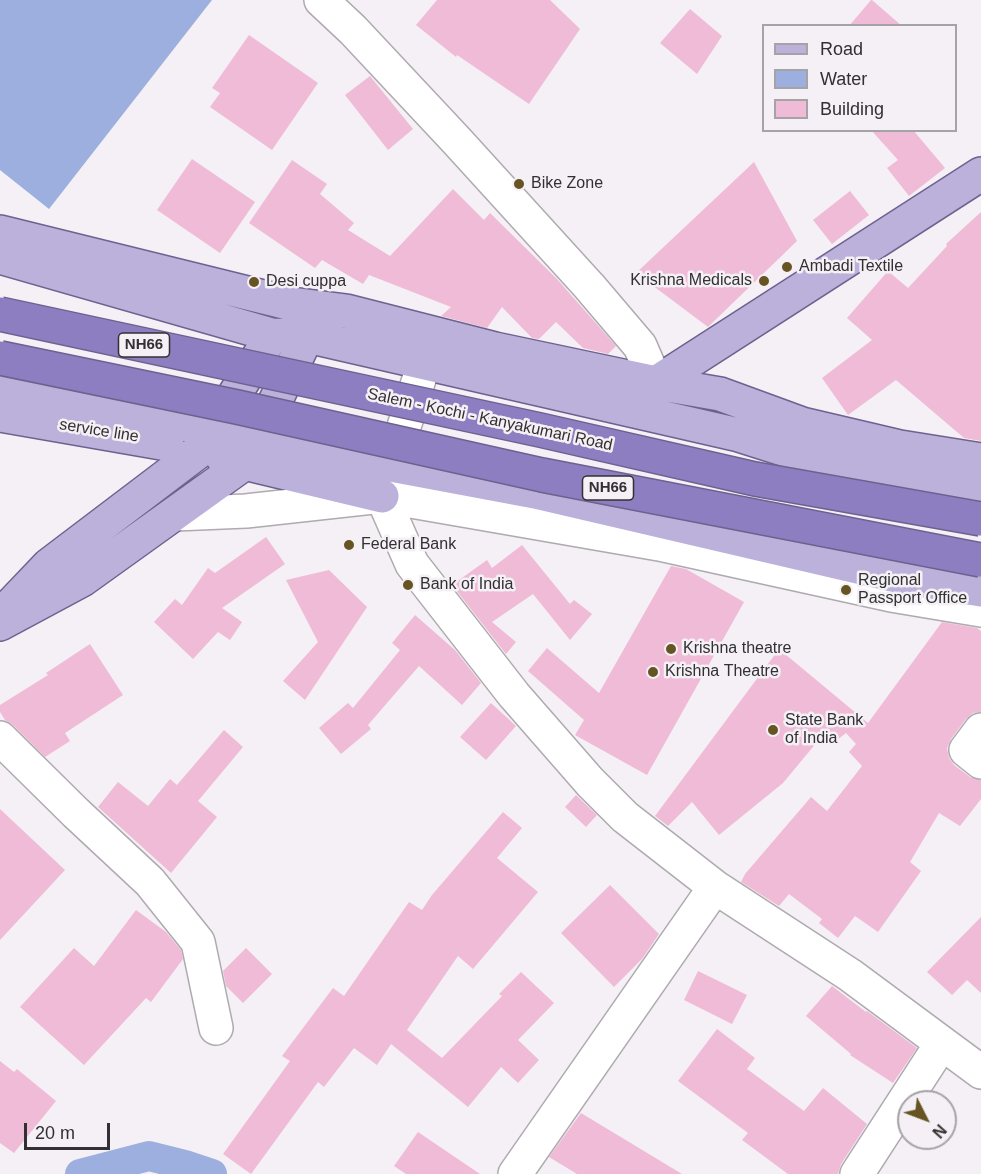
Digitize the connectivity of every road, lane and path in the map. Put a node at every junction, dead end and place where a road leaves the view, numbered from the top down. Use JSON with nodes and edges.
{"nodes":[{"id":1,"x":321,"y":0,"type":"edge"},
{"id":2,"x":981,"y":174,"type":"edge"},
{"id":3,"x":0,"y":232,"type":"edge"},
{"id":4,"x":0,"y":257,"type":"edge"},
{"id":5,"x":0,"y":314,"type":"edge"},
{"id":6,"x":306,"y":316,"type":"junction"},
{"id":7,"x":272,"y":335,"type":"junction"},
{"id":8,"x":429,"y":348,"type":"junction"},
{"id":9,"x":0,"y":358,"type":"edge"},
{"id":10,"x":656,"y":383,"type":"junction"},
{"id":11,"x":0,"y":386,"type":"edge"},
{"id":12,"x":0,"y":415,"type":"edge"},
{"id":13,"x":137,"y":417,"type":"junction"},
{"id":14,"x":205,"y":440,"type":"junction"},
{"id":15,"x":165,"y":444,"type":"junction"},
{"id":16,"x":251,"y":450,"type":"junction"},
{"id":17,"x":981,"y":466,"type":"edge"},
{"id":18,"x":386,"y":481,"type":"junction"},
{"id":19,"x":175,"y":514,"type":"junction"},
{"id":20,"x":981,"y":519,"type":"edge"},
{"id":21,"x":981,"y":560,"type":"edge"},
{"id":22,"x":981,"y":590,"type":"edge"},
{"id":23,"x":981,"y":610,"type":"edge"},
{"id":24,"x":0,"y":616,"type":"edge"},
{"id":25,"x":0,"y":624,"type":"edge"},
{"id":26,"x":981,"y":730,"type":"edge"},
{"id":27,"x":0,"y":738,"type":"edge"},
{"id":28,"x":981,"y":762,"type":"edge"},
{"id":29,"x":715,"y":887,"type":"junction"},
{"id":30,"x":216,"y":1028,"type":"dead end"},
{"id":31,"x":942,"y":1043,"type":"junction"},
{"id":32,"x":981,"y":1072,"type":"edge"},
{"id":33,"x":515,"y":1174,"type":"edge"},
{"id":34,"x":857,"y":1174,"type":"edge"}],
"edges":[{"from":1,"to":10,"type":"street"},
{"from":2,"to":10,"type":"main road"},
{"from":3,"to":6,"type":"main road"},
{"from":4,"to":7,"type":"main road"},
{"from":5,"to":20,"type":"highway","name":"Salem - Kochi - Kanyakumari Road","number":"NH66","bridge":true},
{"from":6,"to":7,"type":"main road"},
{"from":6,"to":8,"type":"main road"},
{"from":6,"to":16,"type":"main road"},
{"from":7,"to":14,"type":"main road"},
{"from":8,"to":10,"type":"main road"},
{"from":8,"to":17,"type":"main road"},
{"from":8,"to":18,"type":"street"},
{"from":9,"to":21,"type":"highway","number":"NH66","bridge":true},
{"from":10,"to":17,"type":"main road"},
{"from":11,"to":13,"type":"main road"},
{"from":12,"to":15,"type":"main road","name":"service line"},
{"from":13,"to":14,"type":"main road"},
{"from":13,"to":15,"type":"main road"},
{"from":14,"to":15,"type":"main road","name":"service line"},
{"from":14,"to":16,"type":"main road"},
{"from":14,"to":24,"type":"main road"},
{"from":16,"to":18,"type":"main road"},
{"from":16,"to":19,"type":"main road"},
{"from":18,"to":19,"type":"street"},
{"from":18,"to":22,"type":"main road"},
{"from":18,"to":23,"type":"street"},
{"from":18,"to":29,"type":"street"},
{"from":19,"to":25,"type":"main road"},
{"from":26,"to":28,"type":"street"},
{"from":27,"to":30,"type":"street"},
{"from":29,"to":31,"type":"street"},
{"from":29,"to":33,"type":"street"},
{"from":31,"to":32,"type":"street"},
{"from":31,"to":34,"type":"street"}]}
